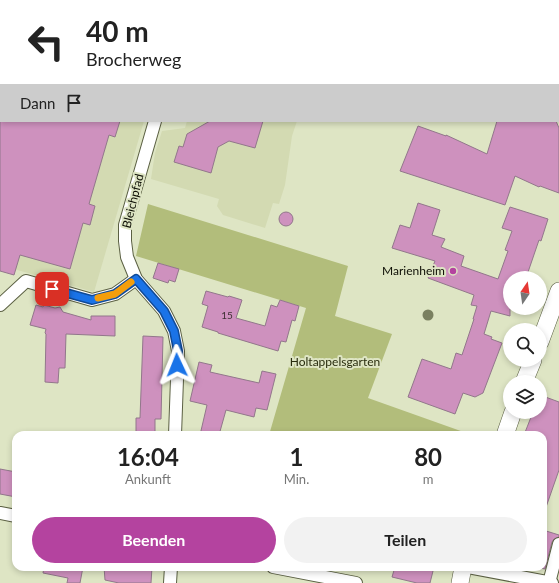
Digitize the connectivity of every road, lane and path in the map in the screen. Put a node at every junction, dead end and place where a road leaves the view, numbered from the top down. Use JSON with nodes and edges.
{"nodes":[{"id":1,"x":155,"y":122,"type":"edge"},
{"id":2,"x":136,"y":279,"type":"junction"},
{"id":3,"x":559,"y":291,"type":"edge"},
{"id":4,"x":0,"y":305,"type":"edge"},
{"id":5,"x":547,"y":323,"type":"edge"},
{"id":6,"x":511,"y":419,"type":"edge"},
{"id":7,"x":175,"y":431,"type":"edge"},
{"id":8,"x":506,"y":431,"type":"edge"},
{"id":9,"x":0,"y":513,"type":"edge"},
{"id":10,"x":12,"y":515,"type":"edge"},
{"id":11,"x":559,"y":544,"type":"edge"},
{"id":12,"x":171,"y":571,"type":"edge"},
{"id":13,"x":294,"y":571,"type":"edge"},
{"id":14,"x":462,"y":571,"type":"edge"},
{"id":15,"x":488,"y":571,"type":"edge"},
{"id":16,"x":170,"y":583,"type":"edge"},
{"id":17,"x":356,"y":583,"type":"edge"},
{"id":18,"x":460,"y":583,"type":"edge"},
{"id":19,"x":550,"y":583,"type":"edge"}],
"edges":[{"from":1,"to":2,"type":"street","name":"Bleichpfad"},
{"from":2,"to":4,"type":"street"},
{"from":2,"to":7,"type":"street","name":"Bleichpfad"},
{"from":3,"to":5,"type":"main road"},
{"from":6,"to":8,"type":"main road"},
{"from":9,"to":10,"type":"street"},
{"from":11,"to":19,"type":"street"},
{"from":12,"to":16,"type":"street"},
{"from":13,"to":17,"type":"street"},
{"from":14,"to":18,"type":"main road"},
{"from":15,"to":19,"type":"street"}]}
